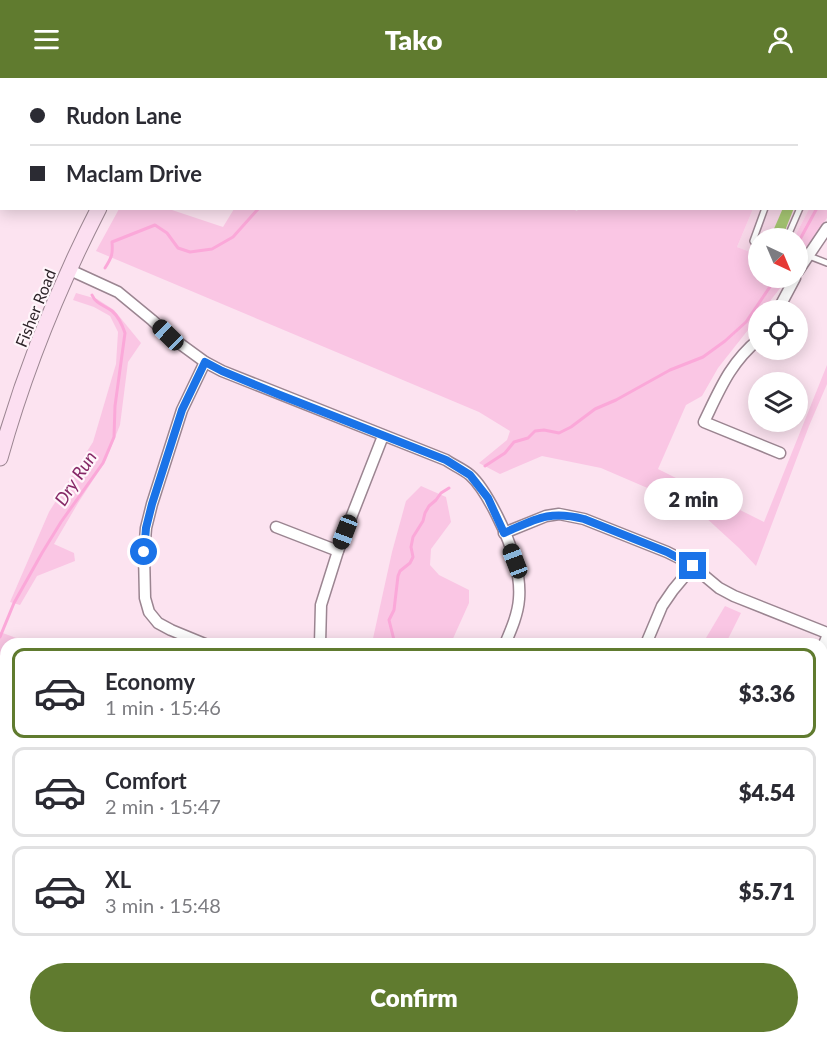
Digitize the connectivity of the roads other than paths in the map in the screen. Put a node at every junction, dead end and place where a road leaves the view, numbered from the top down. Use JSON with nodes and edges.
{"nodes":[{"id":1,"x":98,"y":210,"type":"edge"},
{"id":2,"x":764,"y":210,"type":"edge"},
{"id":3,"x":800,"y":210,"type":"edge"},
{"id":4,"x":758,"y":228,"type":"edge"},
{"id":5,"x":792,"y":228,"type":"edge"},
{"id":6,"x":827,"y":228,"type":"edge"},
{"id":7,"x":808,"y":255,"type":"edge"},
{"id":8,"x":808,"y":256,"type":"edge"},
{"id":9,"x":827,"y":263,"type":"edge"},
{"id":10,"x":69,"y":270,"type":"junction"},
{"id":11,"x":748,"y":348,"type":"edge"},
{"id":12,"x":205,"y":362,"type":"junction"},
{"id":13,"x":383,"y":436,"type":"junction"},
{"id":14,"x":780,"y":453,"type":"dead end"},
{"id":15,"x":0,"y":458,"type":"edge"},
{"id":16,"x":276,"y":527,"type":"dead end"},
{"id":17,"x":504,"y":533,"type":"junction"},
{"id":18,"x":338,"y":551,"type":"junction"},
{"id":19,"x":693,"y":566,"type":"junction"},
{"id":20,"x":827,"y":635,"type":"edge"},
{"id":21,"x":190,"y":638,"type":"edge"},
{"id":22,"x":320,"y":638,"type":"edge"},
{"id":23,"x":507,"y":638,"type":"edge"},
{"id":24,"x":649,"y":638,"type":"edge"}],
"edges":[{"from":1,"to":10,"type":"main road","name":"Fisher Road"},
{"from":2,"to":4,"type":"lane"},
{"from":3,"to":5,"type":"lane"},
{"from":6,"to":7,"type":"street"},
{"from":8,"to":9,"type":"lane"},
{"from":10,"to":12,"type":"street"},
{"from":10,"to":15,"type":"main road","name":"Fisher Road"},
{"from":11,"to":14,"type":"street"},
{"from":12,"to":13,"type":"street"},
{"from":12,"to":21,"type":"street"},
{"from":13,"to":17,"type":"street"},
{"from":13,"to":18,"type":"street"},
{"from":16,"to":18,"type":"street"},
{"from":17,"to":19,"type":"street"},
{"from":17,"to":23,"type":"street"},
{"from":18,"to":22,"type":"street"},
{"from":19,"to":20,"type":"street"},
{"from":19,"to":24,"type":"street"}]}
